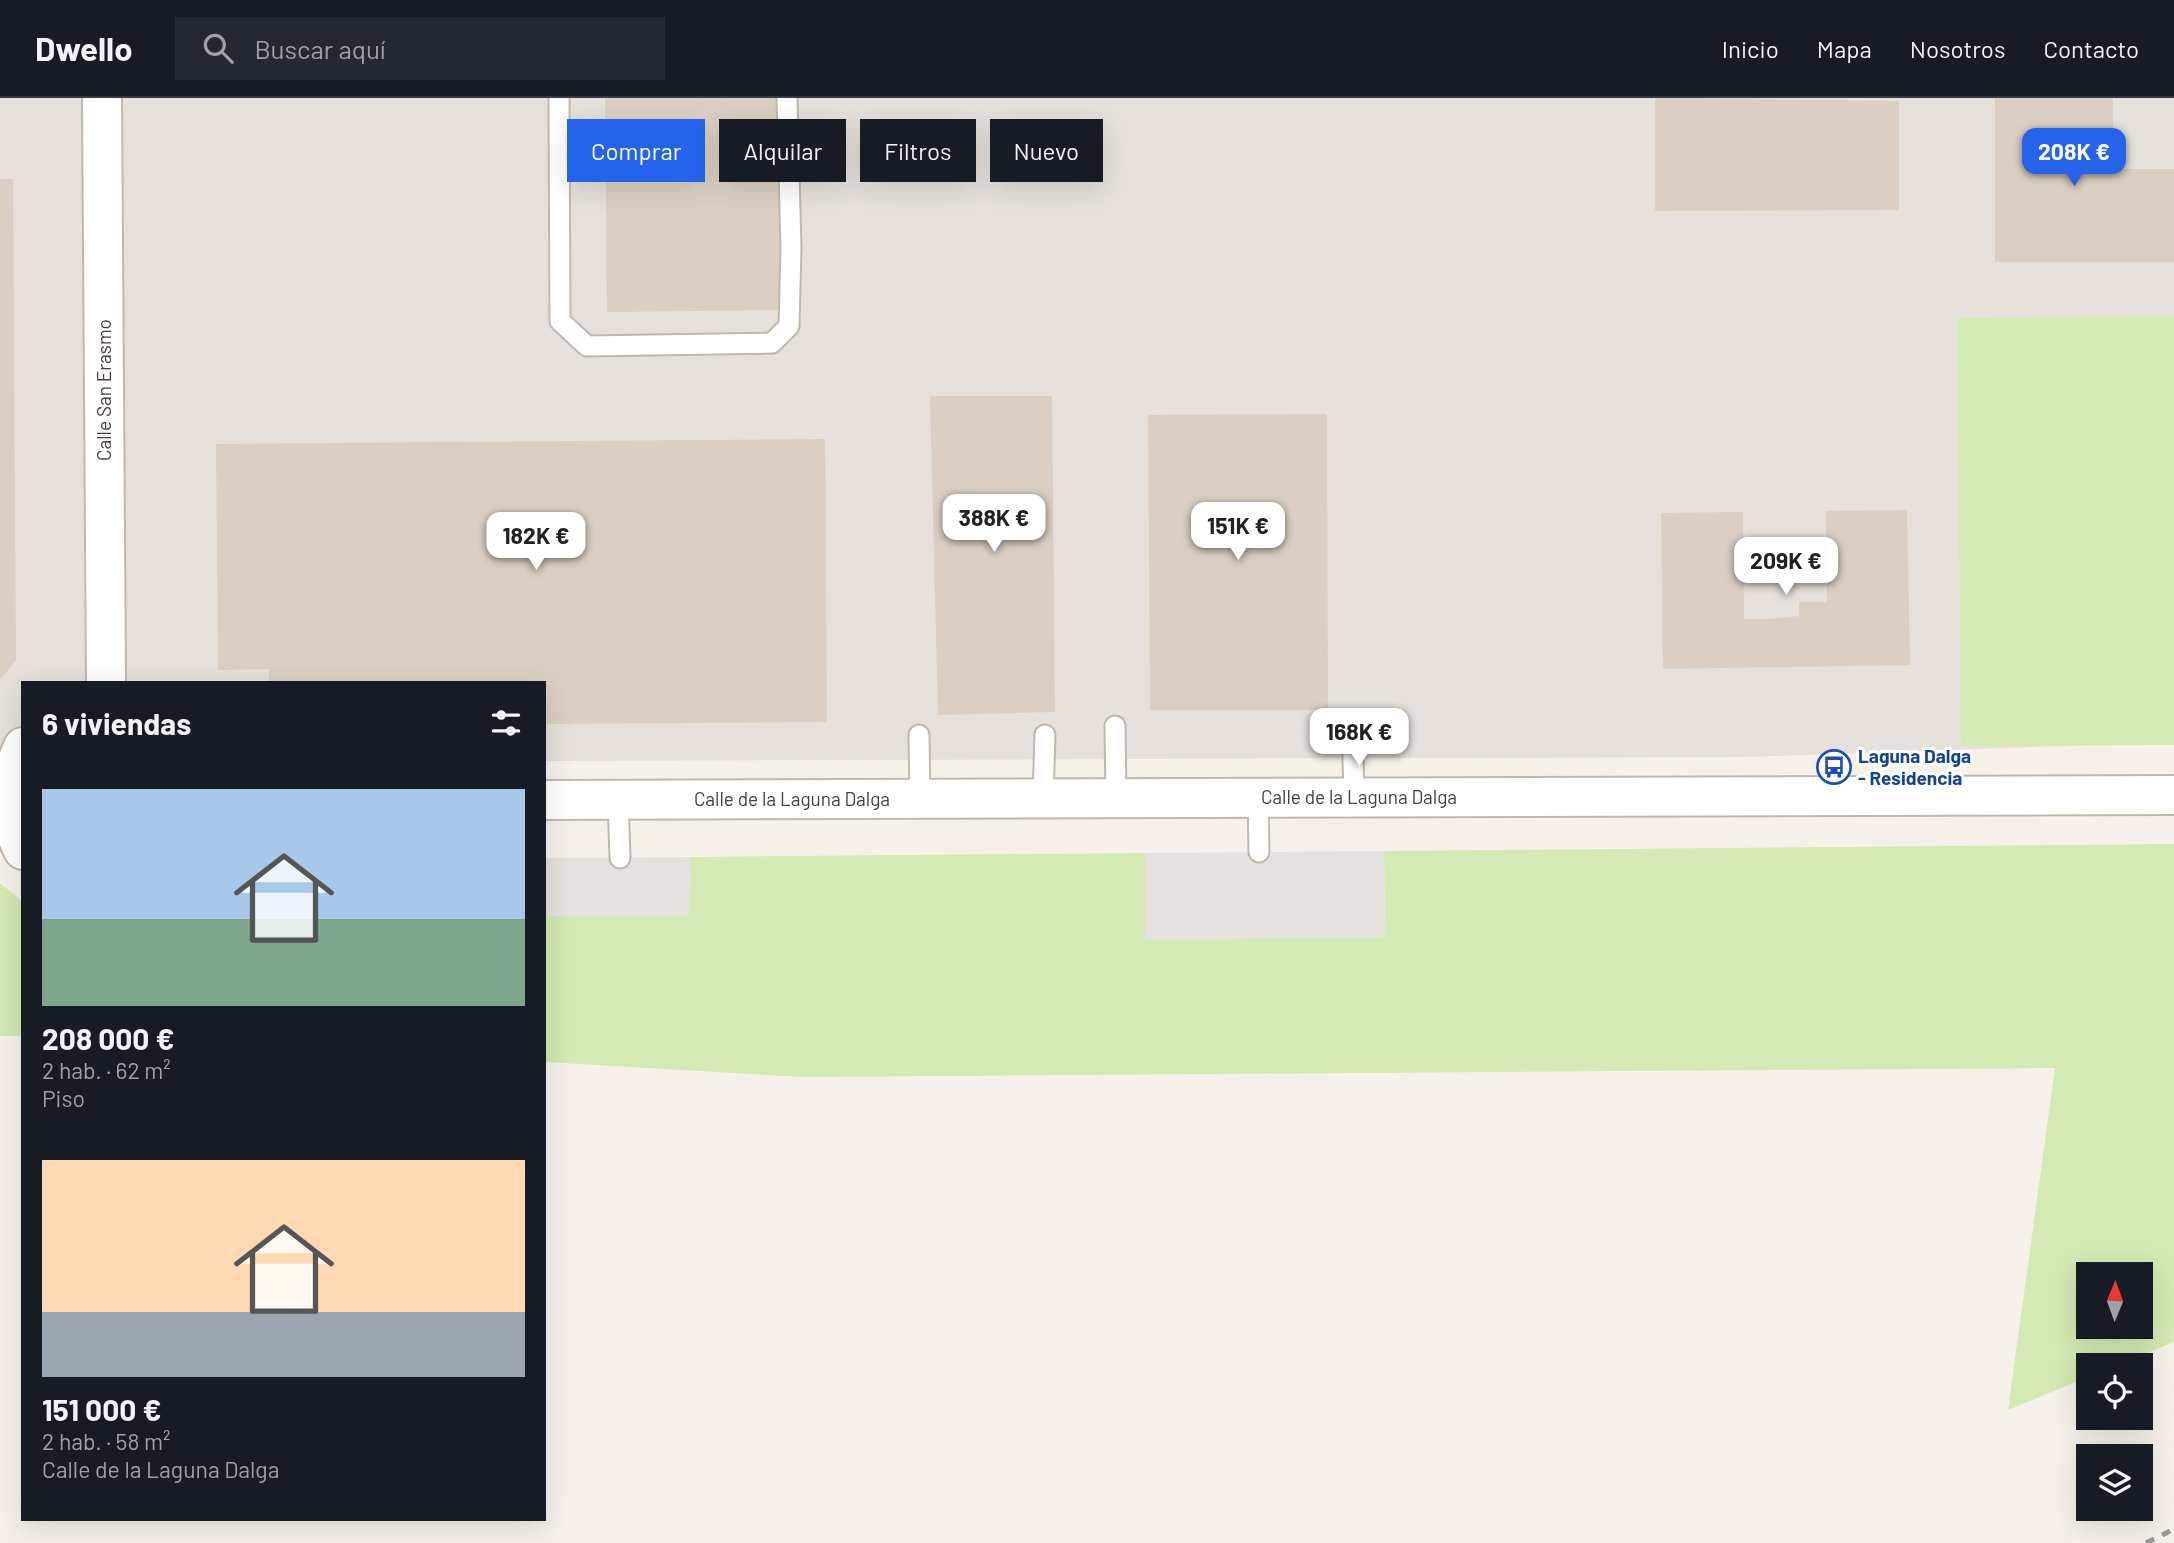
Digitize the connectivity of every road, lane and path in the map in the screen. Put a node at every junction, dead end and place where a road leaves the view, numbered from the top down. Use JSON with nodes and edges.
{"nodes":[{"id":1,"x":102,"y":98,"type":"edge"},
{"id":2,"x":559,"y":98,"type":"edge"},
{"id":3,"x":786,"y":98,"type":"edge"},
{"id":4,"x":106,"y":681,"type":"edge"},
{"id":5,"x":1352,"y":720,"type":"dead end"},
{"id":6,"x":1115,"y":726,"type":"dead end"},
{"id":7,"x":919,"y":735,"type":"dead end"},
{"id":8,"x":1045,"y":735,"type":"dead end"},
{"id":9,"x":21,"y":752,"type":"edge"},
{"id":10,"x":2174,"y":795,"type":"edge"},
{"id":11,"x":1258,"y":797,"type":"junction"},
{"id":12,"x":1354,"y":797,"type":"junction"},
{"id":13,"x":1116,"y":798,"type":"junction"},
{"id":14,"x":920,"y":799,"type":"junction"},
{"id":15,"x":1043,"y":799,"type":"junction"},
{"id":16,"x":546,"y":800,"type":"edge"},
{"id":17,"x":618,"y":800,"type":"junction"},
{"id":18,"x":11,"y":827,"type":"edge"},
{"id":19,"x":1259,"y":852,"type":"dead end"},
{"id":20,"x":620,"y":858,"type":"dead end"}],
"edges":[{"from":1,"to":4,"type":"street","name":"Calle San Erasmo"},
{"from":2,"to":3,"type":"lane"},
{"from":5,"to":12,"type":"lane"},
{"from":6,"to":13,"type":"lane"},
{"from":7,"to":14,"type":"lane"},
{"from":8,"to":15,"type":"lane"},
{"from":9,"to":18,"type":"street"},
{"from":10,"to":12,"type":"street","name":"Calle de la Laguna Dalga"},
{"from":11,"to":12,"type":"street","name":"Calle de la Laguna Dalga"},
{"from":11,"to":13,"type":"street","name":"Calle de la Laguna Dalga"},
{"from":11,"to":19,"type":"lane"},
{"from":13,"to":15,"type":"street","name":"Calle de la Laguna Dalga"},
{"from":14,"to":15,"type":"street","name":"Calle de la Laguna Dalga"},
{"from":14,"to":17,"type":"street","name":"Calle de la Laguna Dalga"},
{"from":16,"to":17,"type":"street","name":"Calle de la Laguna Dalga"},
{"from":17,"to":20,"type":"lane"}]}
